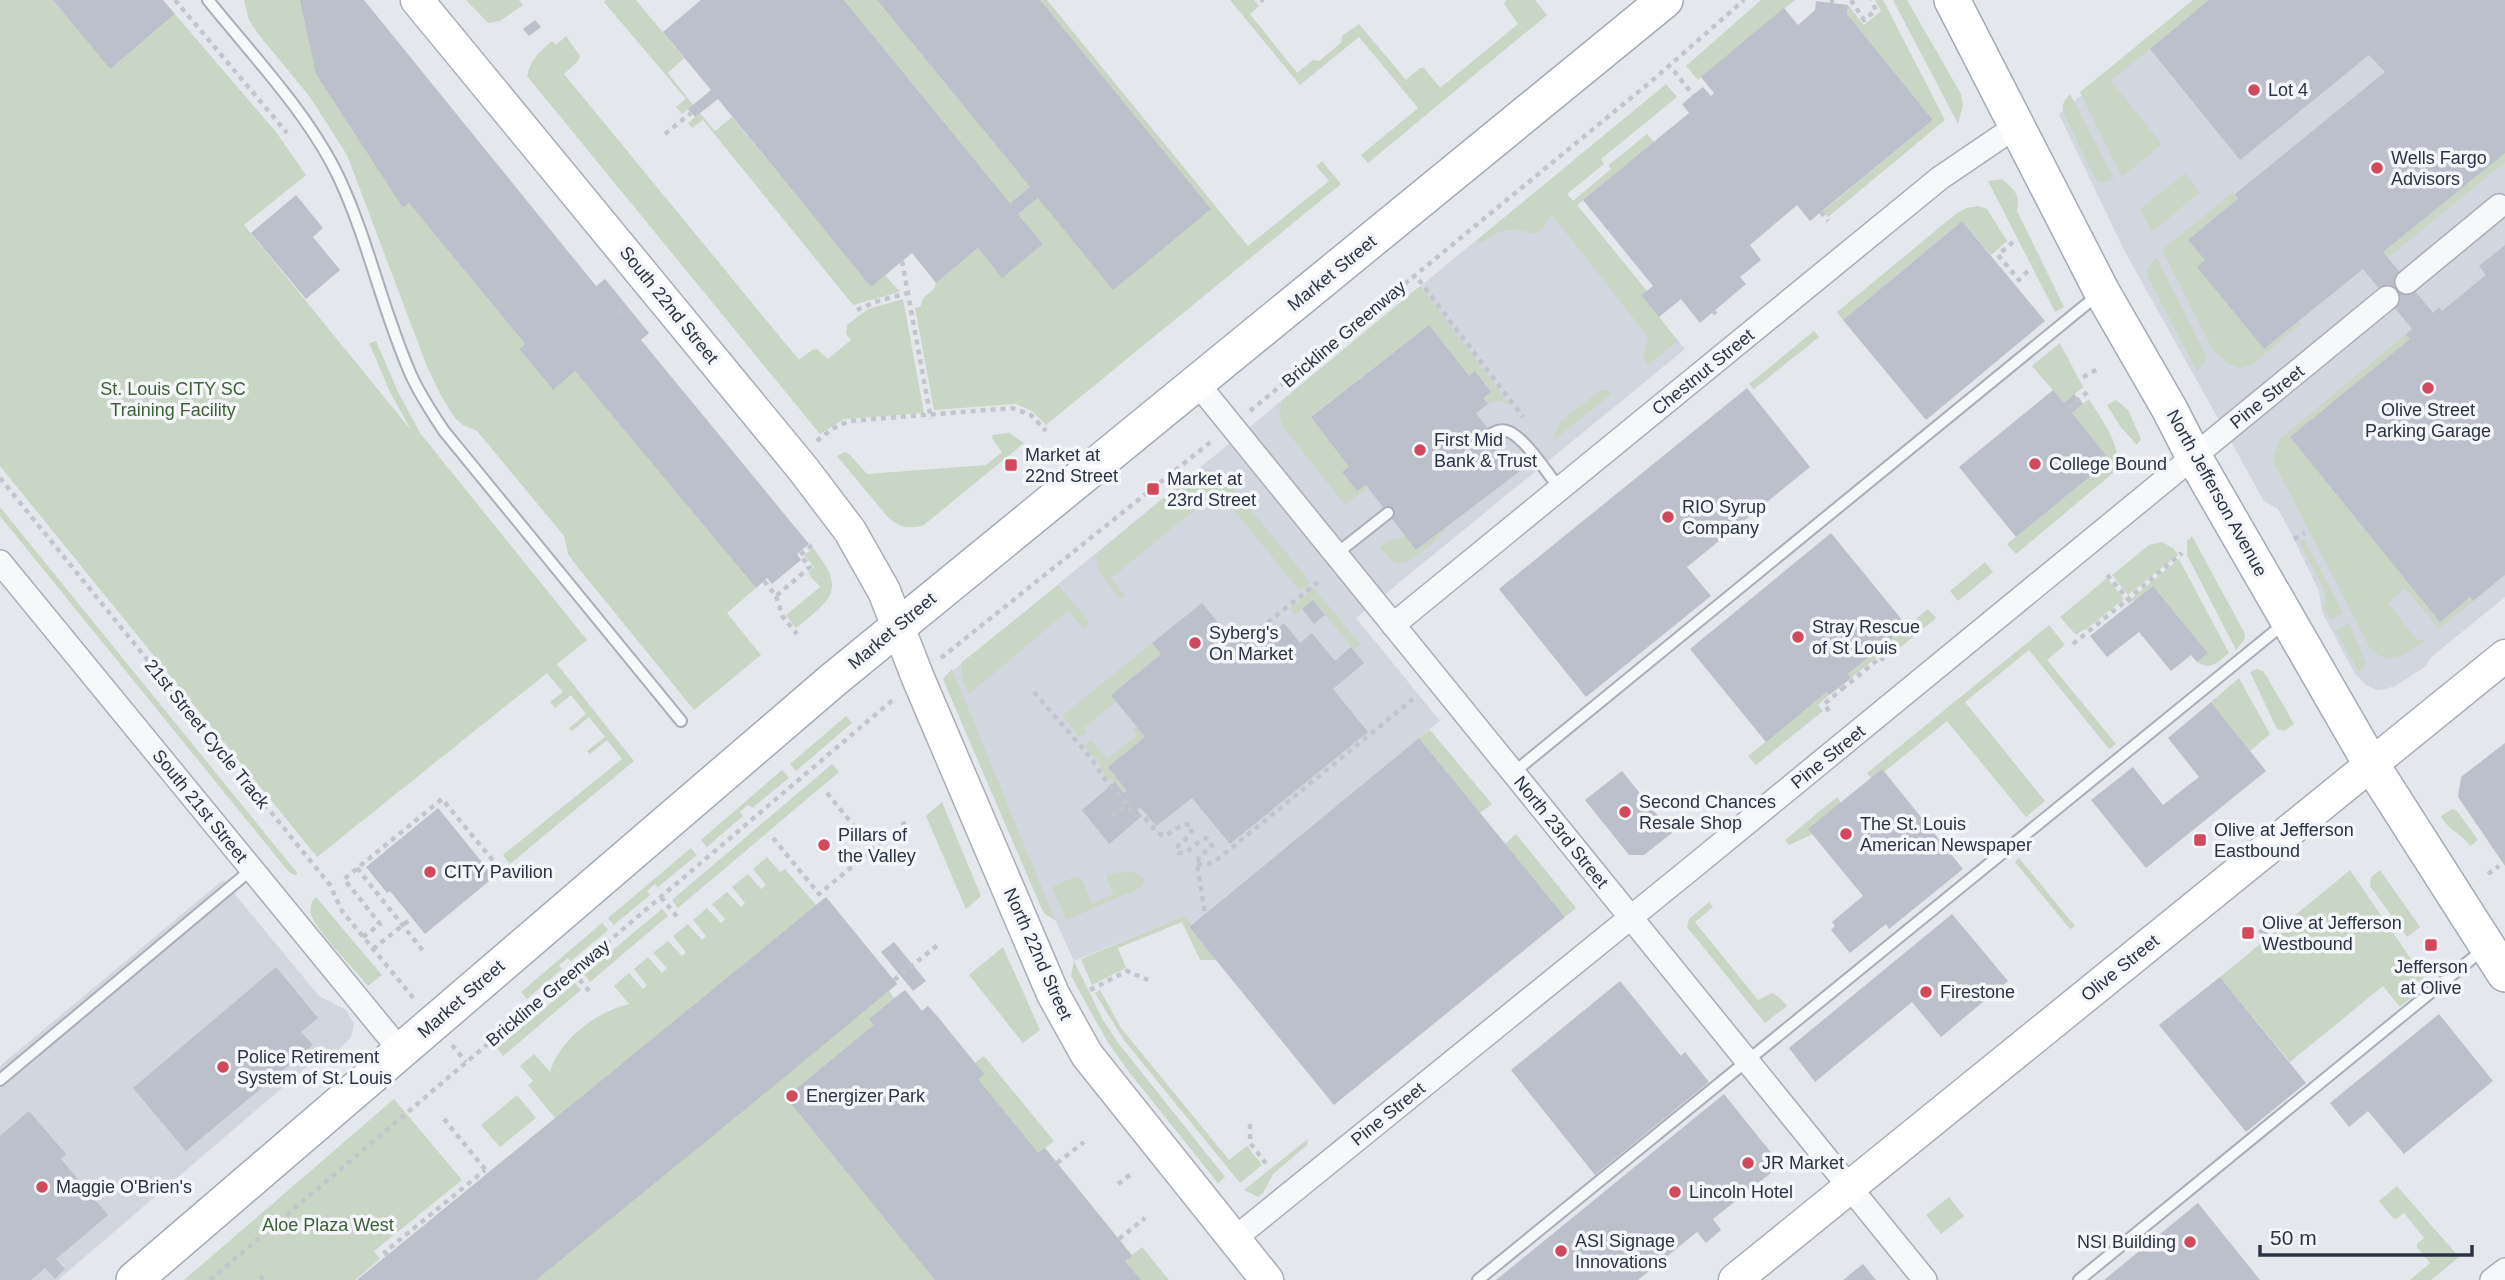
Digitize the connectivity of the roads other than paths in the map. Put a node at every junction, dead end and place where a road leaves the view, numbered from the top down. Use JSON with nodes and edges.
{"nodes":[{"id":1,"x":208,"y":0,"type":"edge"},
{"id":2,"x":417,"y":0,"type":"edge"},
{"id":3,"x":1665,"y":0,"type":"edge"},
{"id":4,"x":1952,"y":0,"type":"edge"},
{"id":5,"x":2018,"y":125,"type":"junction"},
{"id":6,"x":2499,"y":206,"type":"dead end"},
{"id":7,"x":2407,"y":282,"type":"dead end"},
{"id":8,"x":2102,"y":292,"type":"junction"},
{"id":9,"x":2387,"y":298,"type":"dead end"},
{"id":10,"x":1197,"y":383,"type":"junction"},
{"id":11,"x":1491,"y":434,"type":"dead end"},
{"id":12,"x":2194,"y":457,"type":"junction"},
{"id":13,"x":1559,"y":488,"type":"junction"},
{"id":14,"x":1388,"y":513,"type":"dead end"},
{"id":15,"x":1336,"y":554,"type":"junction"},
{"id":16,"x":0,"y":562,"type":"edge"},
{"id":17,"x":2288,"y":620,"type":"junction"},
{"id":18,"x":898,"y":625,"type":"junction"},
{"id":19,"x":1394,"y":625,"type":"junction"},
{"id":20,"x":2505,"y":656,"type":"edge"},
{"id":21,"x":681,"y":721,"type":"dead end"},
{"id":22,"x":2371,"y":765,"type":"junction"},
{"id":23,"x":1513,"y":773,"type":"junction"},
{"id":24,"x":252,"y":870,"type":"junction"},
{"id":25,"x":1631,"y":918,"type":"junction"},
{"id":26,"x":2496,"y":960,"type":"edge"},
{"id":27,"x":400,"y":1050,"type":"junction"},
{"id":28,"x":1748,"y":1062,"type":"junction"},
{"id":29,"x":0,"y":1080,"type":"edge"},
{"id":30,"x":1850,"y":1187,"type":"junction"},
{"id":31,"x":1234,"y":1239,"type":"junction"},
{"id":32,"x":2505,"y":1270,"type":"edge"},
{"id":33,"x":134,"y":1280,"type":"edge"},
{"id":34,"x":1267,"y":1280,"type":"edge"},
{"id":35,"x":1478,"y":1280,"type":"edge"},
{"id":36,"x":1735,"y":1280,"type":"edge"},
{"id":37,"x":1925,"y":1280,"type":"edge"},
{"id":38,"x":2079,"y":1280,"type":"edge"},
{"id":39,"x":2492,"y":1280,"type":"edge"}],
"edges":[{"from":1,"to":21,"type":"lane"},
{"from":2,"to":18,"type":"street","name":"South 22nd Street"},
{"from":3,"to":10,"type":"main road","name":"Market Street"},
{"from":4,"to":5,"type":"main road","name":"North Jefferson Avenue"},
{"from":5,"to":8,"type":"main road","name":"North Jefferson Avenue"},
{"from":5,"to":13,"type":"street","name":"Chestnut Street"},
{"from":6,"to":7,"type":"street"},
{"from":8,"to":12,"type":"main road","name":"North Jefferson Avenue"},
{"from":8,"to":23,"type":"lane"},
{"from":9,"to":12,"type":"street","name":"Pine Street"},
{"from":10,"to":15,"type":"street","name":"North 23rd Street"},
{"from":10,"to":18,"type":"main road","name":"Market Street"},
{"from":11,"to":13,"type":"lane"},
{"from":12,"to":17,"type":"main road","name":"North Jefferson Avenue"},
{"from":12,"to":25,"type":"street","name":"Pine Street"},
{"from":13,"to":19,"type":"street","name":"Chestnut Street"},
{"from":14,"to":15,"type":"lane"},
{"from":15,"to":19,"type":"street","name":"North 23rd Street"},
{"from":16,"to":24,"type":"street","name":"South 21st Street"},
{"from":17,"to":22,"type":"main road","name":"North Jefferson Avenue"},
{"from":17,"to":28,"type":"lane"},
{"from":18,"to":27,"type":"main road","name":"Market Street"},
{"from":18,"to":31,"type":"street","name":"North 22nd Street"},
{"from":19,"to":23,"type":"street","name":"North 23rd Street"},
{"from":20,"to":22,"type":"street","name":"Olive Street"},
{"from":22,"to":26,"type":"main road","name":"North Jefferson Avenue"},
{"from":22,"to":30,"type":"street","name":"Olive Street"},
{"from":23,"to":25,"type":"street","name":"North 23rd Street"},
{"from":24,"to":27,"type":"street","name":"South 21st Street"},
{"from":24,"to":29,"type":"lane"},
{"from":25,"to":28,"type":"street","name":"North 23rd Street"},
{"from":25,"to":31,"type":"street","name":"Pine Street"},
{"from":26,"to":38,"type":"lane"},
{"from":27,"to":33,"type":"main road","name":"Market Street"},
{"from":28,"to":30,"type":"street","name":"North 23rd Street"},
{"from":28,"to":35,"type":"lane"},
{"from":30,"to":36,"type":"street","name":"Olive Street"},
{"from":30,"to":37,"type":"street","name":"North 23rd Street"},
{"from":31,"to":34,"type":"street","name":"North 22nd Street"},
{"from":32,"to":39,"type":"street"}]}
